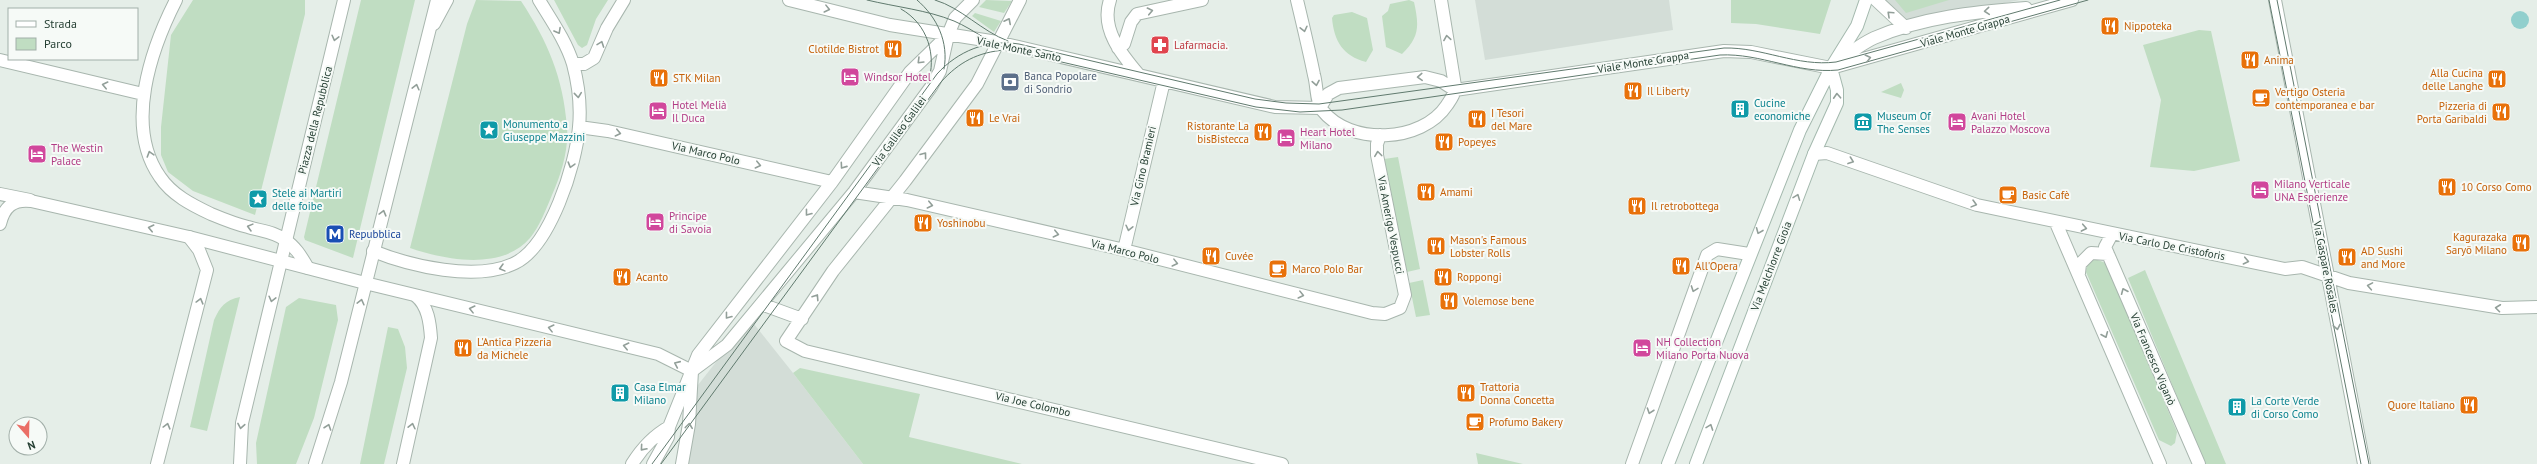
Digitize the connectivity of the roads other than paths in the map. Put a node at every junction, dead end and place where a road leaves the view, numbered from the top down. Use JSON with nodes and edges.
{"nodes":[{"id":1,"x":176,"y":0,"type":"edge"},
{"id":2,"x":344,"y":0,"type":"edge"},
{"id":3,"x":437,"y":0,"type":"edge"},
{"id":4,"x":447,"y":0,"type":"edge"},
{"id":5,"x":539,"y":0,"type":"edge"},
{"id":6,"x":624,"y":0,"type":"edge"},
{"id":7,"x":789,"y":0,"type":"edge"},
{"id":8,"x":973,"y":0,"type":"edge"},
{"id":9,"x":1020,"y":0,"type":"edge"},
{"id":10,"x":1110,"y":0,"type":"edge"},
{"id":11,"x":1202,"y":0,"type":"edge"},
{"id":12,"x":1297,"y":0,"type":"edge"},
{"id":13,"x":1441,"y":0,"type":"edge"},
{"id":14,"x":1866,"y":0,"type":"edge"},
{"id":15,"x":1876,"y":0,"type":"edge"},
{"id":16,"x":2072,"y":0,"type":"edge"},
{"id":17,"x":2274,"y":0,"type":"edge"},
{"id":18,"x":2054,"y":5,"type":"junction"},
{"id":19,"x":1906,"y":28,"type":"junction"},
{"id":20,"x":948,"y":35,"type":"junction"},
{"id":21,"x":428,"y":40,"type":"junction"},
{"id":22,"x":997,"y":42,"type":"junction"},
{"id":23,"x":1118,"y":48,"type":"junction"},
{"id":24,"x":0,"y":60,"type":"edge"},
{"id":25,"x":573,"y":64,"type":"junction"},
{"id":26,"x":1830,"y":68,"type":"junction"},
{"id":27,"x":1140,"y":76,"type":"junction"},
{"id":28,"x":1164,"y":81,"type":"junction"},
{"id":29,"x":1455,"y":90,"type":"junction"},
{"id":30,"x":143,"y":94,"type":"junction"},
{"id":31,"x":1320,"y":108,"type":"junction"},
{"id":32,"x":579,"y":126,"type":"junction"},
{"id":33,"x":1380,"y":135,"type":"junction"},
{"id":34,"x":1814,"y":154,"type":"junction"},
{"id":35,"x":832,"y":182,"type":"junction"},
{"id":36,"x":854,"y":192,"type":"junction"},
{"id":37,"x":0,"y":194,"type":"edge"},
{"id":38,"x":892,"y":197,"type":"junction"},
{"id":39,"x":31,"y":201,"type":"junction"},
{"id":40,"x":2056,"y":223,"type":"junction"},
{"id":41,"x":0,"y":224,"type":"edge"},
{"id":42,"x":2112,"y":234,"type":"junction"},
{"id":43,"x":189,"y":237,"type":"junction"},
{"id":44,"x":286,"y":240,"type":"junction"},
{"id":45,"x":1124,"y":250,"type":"junction"},
{"id":46,"x":373,"y":251,"type":"junction"},
{"id":47,"x":1750,"y":254,"type":"junction"},
{"id":48,"x":2108,"y":254,"type":"junction"},
{"id":49,"x":281,"y":262,"type":"junction"},
{"id":50,"x":308,"y":268,"type":"junction"},
{"id":51,"x":2079,"y":273,"type":"junction"},
{"id":52,"x":2327,"y":275,"type":"junction"},
{"id":53,"x":365,"y":283,"type":"junction"},
{"id":54,"x":416,"y":296,"type":"junction"},
{"id":55,"x":761,"y":304,"type":"junction"},
{"id":56,"x":2537,"y":307,"type":"edge"},
{"id":57,"x":1394,"y":312,"type":"joint"},
{"id":58,"x":802,"y":319,"type":"junction"},
{"id":59,"x":692,"y":371,"type":"junction"},
{"id":60,"x":669,"y":427,"type":"junction"},
{"id":61,"x":157,"y":464,"type":"edge"},
{"id":62,"x":240,"y":464,"type":"edge"},
{"id":63,"x":315,"y":464,"type":"edge"},
{"id":64,"x":403,"y":464,"type":"edge"},
{"id":65,"x":632,"y":464,"type":"edge"},
{"id":66,"x":653,"y":464,"type":"edge"},
{"id":67,"x":682,"y":464,"type":"edge"},
{"id":68,"x":1282,"y":464,"type":"edge"},
{"id":69,"x":1632,"y":464,"type":"edge"},
{"id":70,"x":1668,"y":464,"type":"edge"},
{"id":71,"x":1696,"y":464,"type":"edge"},
{"id":72,"x":2160,"y":464,"type":"edge"},
{"id":73,"x":2199,"y":464,"type":"edge"},
{"id":74,"x":2364,"y":464,"type":"edge"}],
"edges":[{"from":1,"to":30,"type":"street"},
{"from":2,"to":44,"type":"street","name":"Piazza della Repubblica","one_way":true},
{"from":3,"to":21,"type":"street"},
{"from":4,"to":21,"type":"street"},
{"from":5,"to":25,"type":"street","one_way":true},
{"from":25,"to":6,"type":"street","one_way":true},
{"from":7,"to":20,"type":"street","name":"Viale Monte Santo","one_way":true},
{"from":8,"to":20,"type":"street"},
{"from":22,"to":9,"type":"street","one_way":true},
{"from":10,"to":23,"type":"street"},
{"from":23,"to":11,"type":"street","one_way":true},
{"from":12,"to":31,"type":"street","one_way":true},
{"from":29,"to":13,"type":"street","one_way":true},
{"from":14,"to":26,"type":"street"},
{"from":19,"to":15,"type":"street","name":"Viale Monte Grappa","one_way":true},
{"from":16,"to":18,"type":"street","name":"Viale Monte Grappa"},
{"from":17,"to":52,"type":"street","name":"Via Gaspare Rosales"},
{"from":18,"to":19,"type":"street","name":"Viale Monte Grappa","one_way":true},
{"from":26,"to":18,"type":"street","name":"Viale Monte Grappa","one_way":true},
{"from":19,"to":26,"type":"street","name":"Viale Monte Grappa"},
{"from":20,"to":22,"type":"street","name":"Viale Monte Santo"},
{"from":20,"to":35,"type":"street","one_way":true},
{"from":20,"to":36,"type":"street","name":"Via Galileo Galilei"},
{"from":46,"to":21,"type":"street","one_way":true},
{"from":22,"to":27,"type":"street","name":"Viale Monte Santo"},
{"from":38,"to":22,"type":"street","one_way":true},
{"from":23,"to":27,"type":"street"},
{"from":30,"to":24,"type":"street","one_way":true},
{"from":25,"to":32,"type":"street","one_way":true},
{"from":26,"to":29,"type":"street","name":"Viale Monte Grappa"},
{"from":34,"to":26,"type":"street","name":"Via Melchiorre Gioia","one_way":true},
{"from":26,"to":47,"type":"street","one_way":true},
{"from":27,"to":28,"type":"street","name":"Viale Monte Santo"},
{"from":28,"to":31,"type":"street","name":"Viale Monte Santo"},
{"from":28,"to":45,"type":"street","name":"Via Gino Bramieri","one_way":true},
{"from":29,"to":31,"type":"street","one_way":true},
{"from":29,"to":33,"type":"street"},
{"from":44,"to":30,"type":"street","one_way":true},
{"from":31,"to":33,"type":"street"},
{"from":32,"to":35,"type":"street","name":"Via Marco Polo","one_way":true},
{"from":32,"to":46,"type":"street","one_way":true},
{"from":57,"to":33,"type":"street","name":"Via Amerigo Vespucci","one_way":true},
{"from":34,"to":40,"type":"street","name":"Via Carlo De Cristoforis","one_way":true},
{"from":71,"to":34,"type":"street","name":"Via Melchiorre Gioia","one_way":true},
{"from":35,"to":59,"type":"street","one_way":true},
{"from":36,"to":38,"type":"street","name":"Via Marco Polo"},
{"from":36,"to":55,"type":"street","name":"Via Galileo Galilei"},
{"from":37,"to":39,"type":"street"},
{"from":38,"to":45,"type":"street","name":"Via Marco Polo","one_way":true},
{"from":58,"to":38,"type":"street","one_way":true},
{"from":39,"to":41,"type":"street"},
{"from":43,"to":39,"type":"street","one_way":true},
{"from":40,"to":42,"type":"street","name":"Via Carlo De Cristoforis","one_way":true},
{"from":40,"to":51,"type":"street"},
{"from":42,"to":48,"type":"street"},
{"from":42,"to":52,"type":"street","name":"Via Carlo De Cristoforis","one_way":true},
{"from":43,"to":49,"type":"street"},
{"from":61,"to":43,"type":"street","one_way":true},
{"from":44,"to":49,"type":"street","name":"Piazza della Repubblica"},
{"from":44,"to":50,"type":"street"},
{"from":45,"to":57,"type":"street","name":"Via Marco Polo","one_way":true},
{"from":46,"to":53,"type":"street"},
{"from":47,"to":69,"type":"street","one_way":true},
{"from":47,"to":70,"type":"street"},
{"from":48,"to":51,"type":"street"},
{"from":73,"to":48,"type":"street","name":"Via Francesco Viganò","one_way":true},
{"from":49,"to":50,"type":"street"},
{"from":49,"to":62,"type":"street","name":"Piazza della Repubblica","one_way":true},
{"from":50,"to":53,"type":"street"},
{"from":51,"to":72,"type":"street","one_way":true},
{"from":56,"to":52,"type":"street","name":"Via Carlo De Cristoforis","one_way":true},
{"from":52,"to":74,"type":"street","name":"Via Gaspare Rosales","one_way":true},
{"from":53,"to":54,"type":"street"},
{"from":63,"to":53,"type":"street","one_way":true},
{"from":59,"to":54,"type":"street","one_way":true},
{"from":64,"to":54,"type":"street","one_way":true},
{"from":55,"to":58,"type":"street"},
{"from":55,"to":59,"type":"street","name":"Via Galileo Galilei"},
{"from":58,"to":68,"type":"street","name":"Via Joe Colombo"},
{"from":59,"to":60,"type":"street"},
{"from":67,"to":59,"type":"street","one_way":true},
{"from":60,"to":65,"type":"street","one_way":true},
{"from":60,"to":66,"type":"street"}]}
